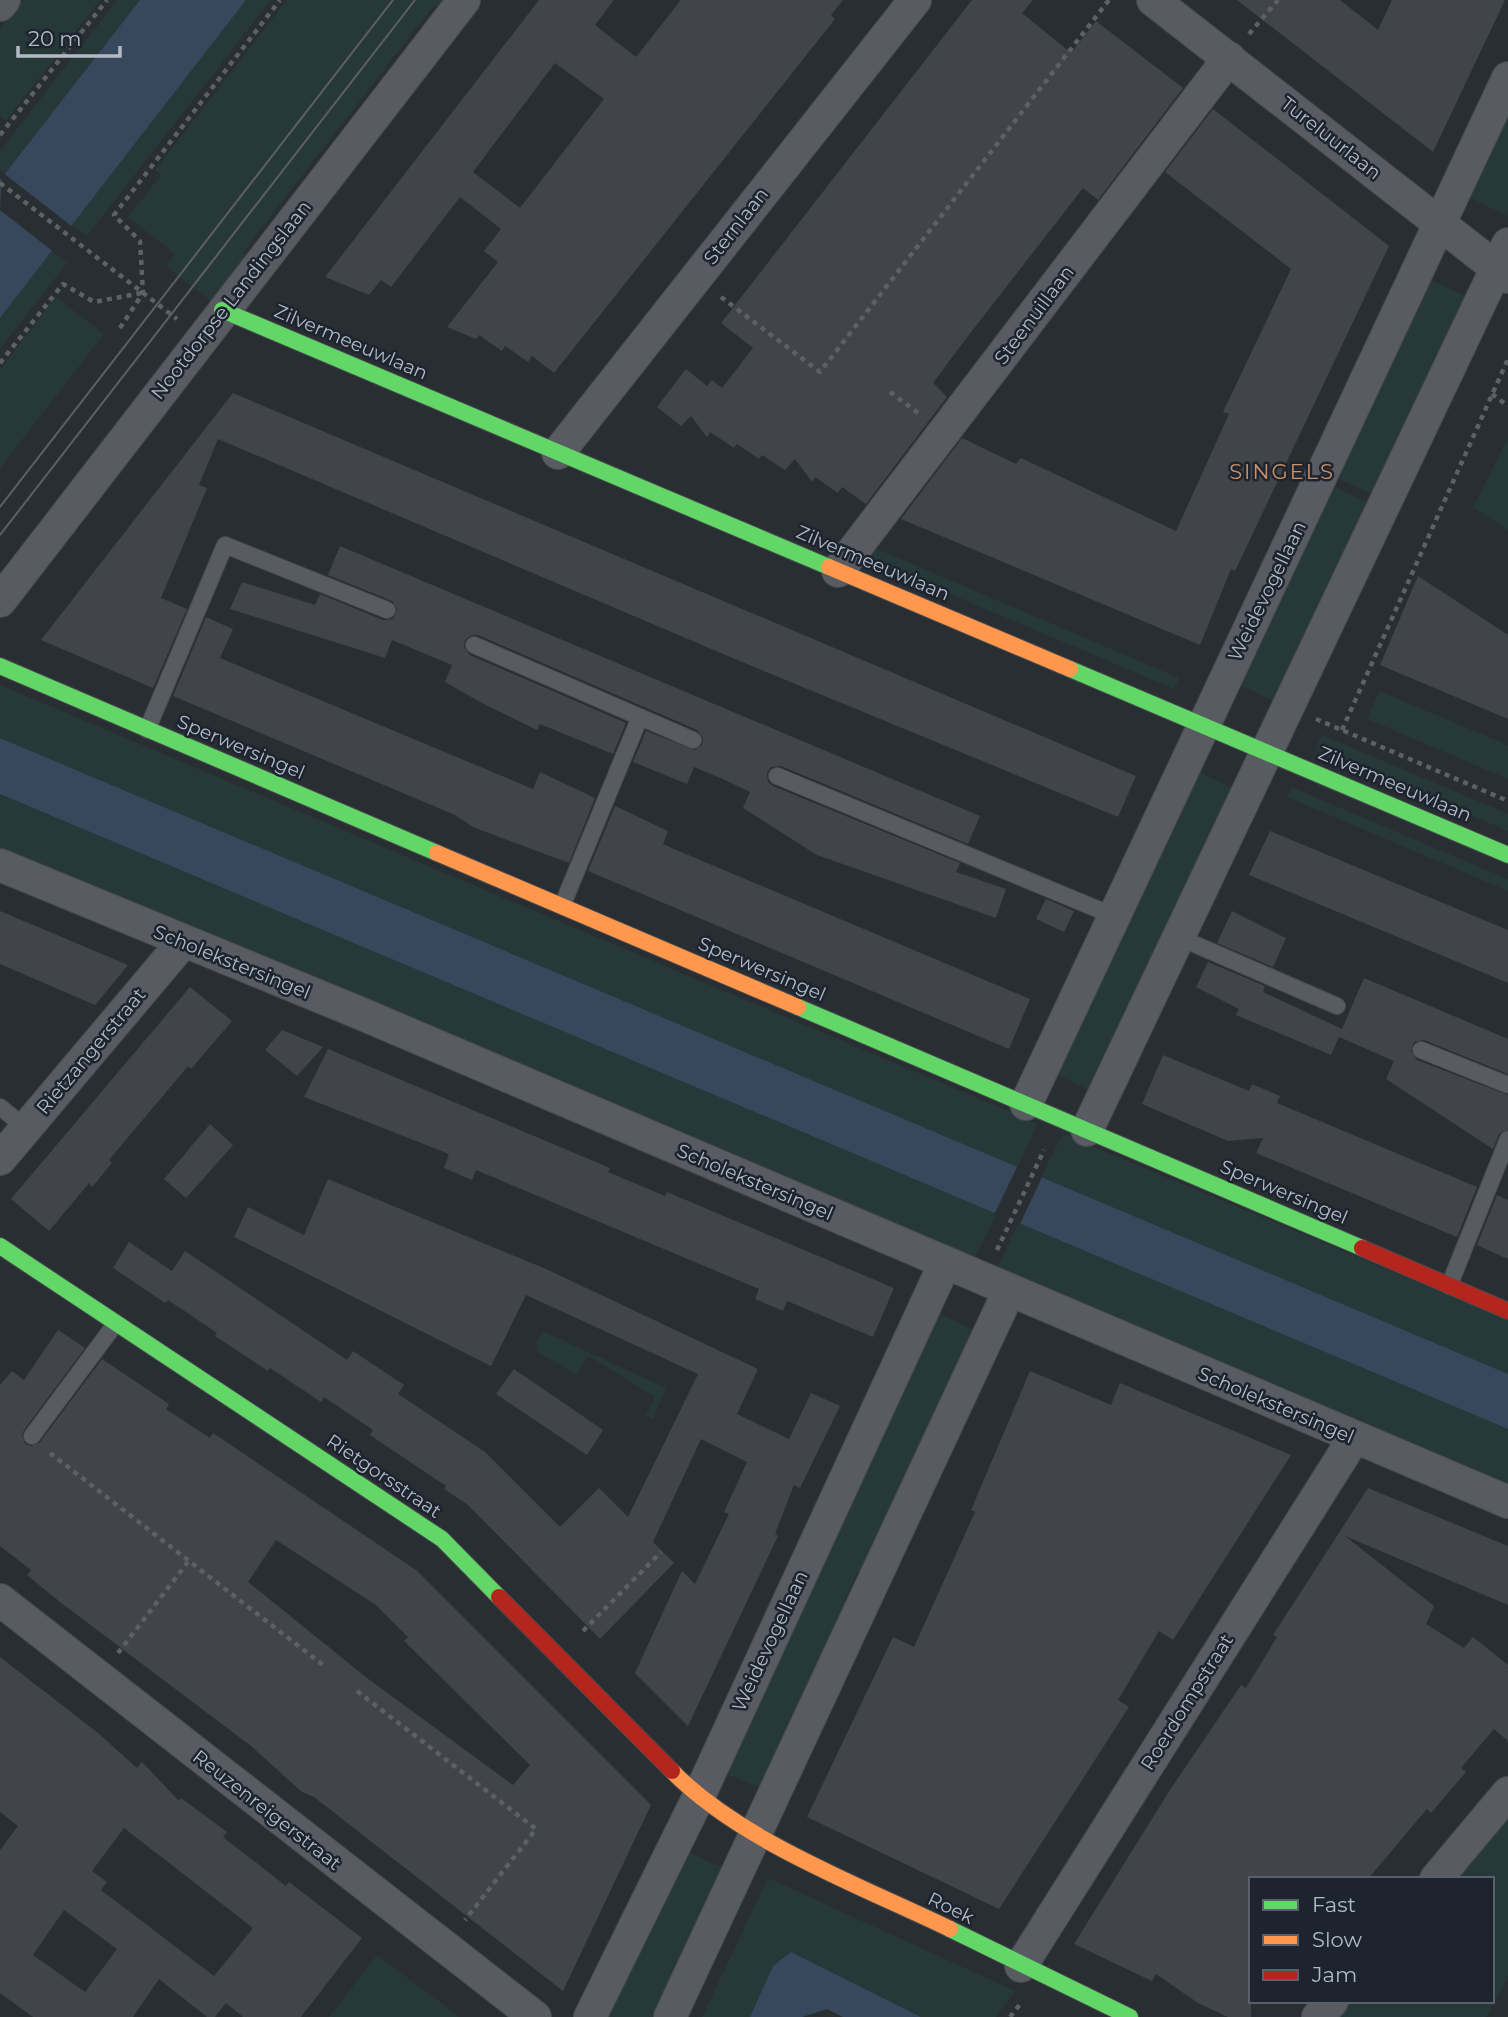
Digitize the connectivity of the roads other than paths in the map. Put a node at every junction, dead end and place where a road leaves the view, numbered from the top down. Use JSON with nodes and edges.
{"nodes":[{"id":1,"x":4,"y":0,"type":"edge"},
{"id":2,"x":464,"y":0,"type":"edge"},
{"id":3,"x":915,"y":0,"type":"edge"},
{"id":4,"x":1153,"y":0,"type":"edge"},
{"id":5,"x":0,"y":5,"type":"edge"},
{"id":6,"x":1229,"y":58,"type":"junction"},
{"id":7,"x":1508,"y":78,"type":"edge"},
{"id":8,"x":1441,"y":223,"type":"junction"},
{"id":9,"x":1504,"y":263,"type":"edge"},
{"id":10,"x":222,"y":310,"type":"junction"},
{"id":11,"x":558,"y":453,"type":"junction"},
{"id":12,"x":838,"y":571,"type":"junction"},
{"id":13,"x":0,"y":601,"type":"edge"},
{"id":14,"x":387,"y":610,"type":"dead end"},
{"id":15,"x":474,"y":645,"type":"dead end"},
{"id":16,"x":0,"y":666,"type":"edge"},
{"id":17,"x":640,"y":717,"type":"junction"},
{"id":18,"x":1203,"y":724,"type":"junction"},
{"id":19,"x":147,"y":730,"type":"junction"},
{"id":20,"x":693,"y":740,"type":"dead end"},
{"id":21,"x":1265,"y":751,"type":"junction"},
{"id":22,"x":777,"y":776,"type":"dead end"},
{"id":23,"x":1508,"y":855,"type":"edge"},
{"id":24,"x":0,"y":865,"type":"edge"},
{"id":25,"x":562,"y":906,"type":"junction"},
{"id":26,"x":1114,"y":916,"type":"junction"},
{"id":27,"x":1178,"y":937,"type":"junction"},
{"id":28,"x":183,"y":942,"type":"junction"},
{"id":29,"x":1337,"y":1006,"type":"dead end"},
{"id":30,"x":1421,"y":1050,"type":"dead end"},
{"id":31,"x":1508,"y":1085,"type":"edge"},
{"id":32,"x":1026,"y":1104,"type":"junction"},
{"id":33,"x":0,"y":1107,"type":"edge"},
{"id":34,"x":26,"y":1128,"type":"junction"},
{"id":35,"x":1087,"y":1130,"type":"junction"},
{"id":36,"x":1508,"y":1139,"type":"edge"},
{"id":37,"x":0,"y":1159,"type":"edge"},
{"id":38,"x":0,"y":1246,"type":"edge"},
{"id":39,"x":945,"y":1263,"type":"junction"},
{"id":40,"x":1449,"y":1286,"type":"junction"},
{"id":41,"x":1009,"y":1291,"type":"junction"},
{"id":42,"x":1508,"y":1311,"type":"edge"},
{"id":43,"x":116,"y":1323,"type":"junction"},
{"id":44,"x":32,"y":1436,"type":"road end"},
{"id":45,"x":1354,"y":1438,"type":"junction"},
{"id":46,"x":1508,"y":1502,"type":"edge"},
{"id":47,"x":0,"y":1600,"type":"edge"},
{"id":48,"x":1508,"y":1793,"type":"edge"},
{"id":49,"x":698,"y":1798,"type":"junction"},
{"id":50,"x":755,"y":1834,"type":"junction"},
{"id":51,"x":1438,"y":1877,"type":"edge"},
{"id":52,"x":1021,"y":1966,"type":"junction"},
{"id":53,"x":1330,"y":2003,"type":"edge"},
{"id":54,"x":535,"y":2017,"type":"edge"},
{"id":55,"x":590,"y":2017,"type":"edge"},
{"id":56,"x":670,"y":2017,"type":"edge"},
{"id":57,"x":1130,"y":2017,"type":"edge"},
{"id":58,"x":1318,"y":2017,"type":"edge"}],
"edges":[{"from":1,"to":5,"type":"street"},
{"from":2,"to":10,"type":"street","name":"Nootdorpse Landingslaan"},
{"from":3,"to":11,"type":"street","name":"Sternlaan"},
{"from":4,"to":6,"type":"street","name":"Tureluurlaan"},
{"from":6,"to":8,"type":"street","name":"Tureluurlaan"},
{"from":6,"to":12,"type":"street","name":"Steenuillaan"},
{"from":7,"to":8,"type":"street","name":"Weidevogellaan"},
{"from":8,"to":9,"type":"street","name":"Tureluurlaan"},
{"from":8,"to":18,"type":"street","name":"Weidevogellaan"},
{"from":9,"to":21,"type":"street"},
{"from":10,"to":11,"type":"street","name":"Zilvermeeuwlaan"},
{"from":10,"to":13,"type":"street","name":"Nootdorpse Landingslaan"},
{"from":11,"to":12,"type":"street","name":"Zilvermeeuwlaan"},
{"from":12,"to":18,"type":"street","name":"Zilvermeeuwlaan"},
{"from":14,"to":19,"type":"lane"},
{"from":15,"to":17,"type":"lane"},
{"from":16,"to":19,"type":"street","name":"Sperwersingel"},
{"from":17,"to":20,"type":"lane"},
{"from":17,"to":25,"type":"lane"},
{"from":18,"to":21,"type":"street","name":"Zilvermeeuwlaan"},
{"from":18,"to":26,"type":"street","name":"Weidevogellaan"},
{"from":19,"to":25,"type":"street","name":"Sperwersingel"},
{"from":21,"to":23,"type":"street","name":"Zilvermeeuwlaan"},
{"from":21,"to":27,"type":"street"},
{"from":22,"to":26,"type":"lane"},
{"from":24,"to":28,"type":"street","name":"Scholekstersingel"},
{"from":25,"to":32,"type":"street","name":"Sperwersingel"},
{"from":26,"to":32,"type":"street","name":"Weidevogellaan"},
{"from":27,"to":29,"type":"lane"},
{"from":27,"to":35,"type":"street"},
{"from":28,"to":34,"type":"street","name":"Rietzangerstraat"},
{"from":28,"to":39,"type":"street","name":"Scholekstersingel"},
{"from":30,"to":31,"type":"lane"},
{"from":32,"to":35,"type":"street","name":"Sperwersingel"},
{"from":33,"to":34,"type":"lane"},
{"from":34,"to":37,"type":"street","name":"Rietzangerstraat"},
{"from":35,"to":40,"type":"street","name":"Sperwersingel"},
{"from":36,"to":40,"type":"lane"},
{"from":38,"to":43,"type":"street","name":"Rietgorsstraat"},
{"from":39,"to":41,"type":"street","name":"Scholekstersingel"},
{"from":39,"to":49,"type":"street","name":"Weidevogellaan"},
{"from":40,"to":42,"type":"street","name":"Sperwersingel"},
{"from":41,"to":45,"type":"street","name":"Scholekstersingel"},
{"from":41,"to":50,"type":"street"},
{"from":43,"to":44,"type":"lane"},
{"from":43,"to":49,"type":"street","name":"Rietgorsstraat"},
{"from":45,"to":46,"type":"street","name":"Scholekstersingel"},
{"from":45,"to":52,"type":"street","name":"Roerdompstraat"},
{"from":47,"to":54,"type":"street","name":"Reuzenreigerstraat"},
{"from":48,"to":51,"type":"street"},
{"from":49,"to":50,"type":"street","name":"Roek"},
{"from":49,"to":55,"type":"street","name":"Weidevogellaan"},
{"from":50,"to":52,"type":"street","name":"Roek"},
{"from":50,"to":56,"type":"street"},
{"from":52,"to":57,"type":"street","name":"Roek"},
{"from":53,"to":58,"type":"street"}]}
